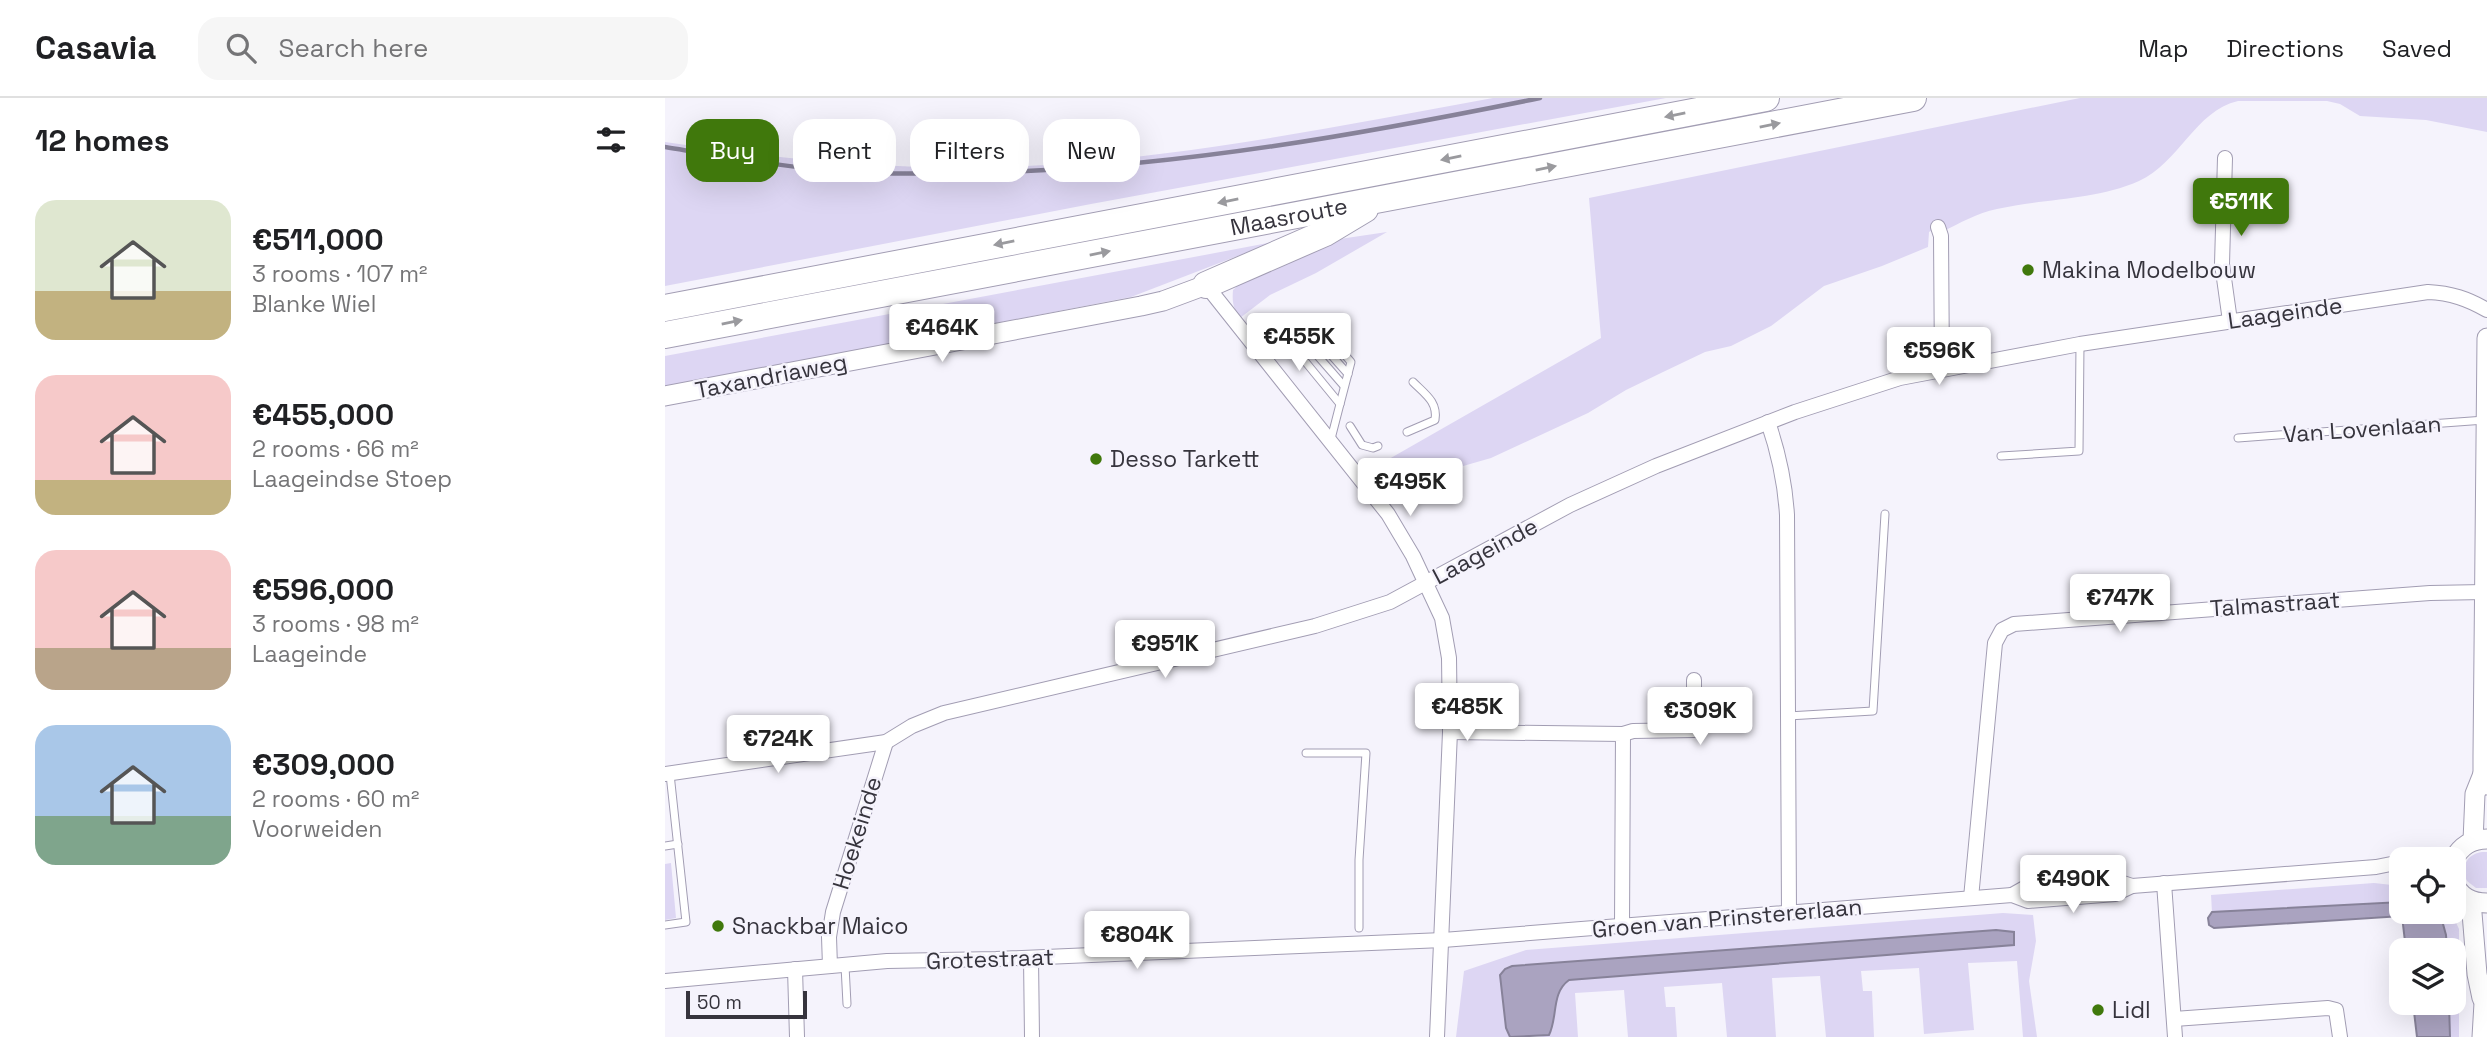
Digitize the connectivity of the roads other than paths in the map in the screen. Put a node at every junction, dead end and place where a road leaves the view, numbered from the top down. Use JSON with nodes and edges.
{"nodes":[{"id":1,"x":1766,"y":98,"type":"edge"},
{"id":2,"x":1913,"y":98,"type":"edge"},
{"id":3,"x":2225,"y":158,"type":"dead end"},
{"id":4,"x":1383,"y":199,"type":"junction"},
{"id":5,"x":1938,"y":227,"type":"dead end"},
{"id":6,"x":1206,"y":285,"type":"junction"},
{"id":7,"x":665,"y":308,"type":"edge"},
{"id":8,"x":2487,"y":310,"type":"edge"},
{"id":9,"x":2230,"y":321,"type":"junction"},
{"id":10,"x":1289,"y":323,"type":"junction"},
{"id":11,"x":1276,"y":326,"type":"junction"},
{"id":12,"x":1244,"y":332,"type":"junction"},
{"id":13,"x":665,"y":335,"type":"edge"},
{"id":14,"x":2487,"y":338,"type":"edge"},
{"id":15,"x":2080,"y":344,"type":"junction"},
{"id":16,"x":1943,"y":369,"type":"junction"},
{"id":17,"x":1413,"y":382,"type":"dead end"},
{"id":18,"x":1344,"y":386,"type":"junction"},
{"id":19,"x":665,"y":396,"type":"edge"},
{"id":20,"x":1340,"y":404,"type":"junction"},
{"id":21,"x":2486,"y":420,"type":"edge"},
{"id":22,"x":1768,"y":422,"type":"junction"},
{"id":23,"x":1350,"y":426,"type":"dead end"},
{"id":24,"x":1408,"y":432,"type":"dead end"},
{"id":25,"x":2238,"y":438,"type":"dead end"},
{"id":26,"x":1331,"y":440,"type":"junction"},
{"id":27,"x":1378,"y":446,"type":"dead end"},
{"id":28,"x":2486,"y":454,"type":"edge"},
{"id":29,"x":2001,"y":456,"type":"dead end"},
{"id":30,"x":1885,"y":514,"type":"dead end"},
{"id":31,"x":1426,"y":583,"type":"junction"},
{"id":32,"x":2485,"y":592,"type":"edge"},
{"id":33,"x":1694,"y":680,"type":"dead end"},
{"id":34,"x":1788,"y":716,"type":"junction"},
{"id":35,"x":1450,"y":732,"type":"junction"},
{"id":36,"x":1623,"y":734,"type":"junction"},
{"id":37,"x":886,"y":742,"type":"junction"},
{"id":38,"x":1306,"y":753,"type":"dead end"},
{"id":39,"x":667,"y":774,"type":"edge"},
{"id":40,"x":2485,"y":780,"type":"edge"},
{"id":41,"x":2480,"y":840,"type":"edge"},
{"id":42,"x":678,"y":844,"type":"junction"},
{"id":43,"x":665,"y":846,"type":"edge"},
{"id":44,"x":2462,"y":847,"type":"edge"},
{"id":45,"x":2389,"y":864,"type":"edge"},
{"id":46,"x":2376,"y":867,"type":"junction"},
{"id":47,"x":2389,"y":871,"type":"edge"},
{"id":48,"x":2164,"y":883,"type":"junction"},
{"id":49,"x":1971,"y":898,"type":"junction"},
{"id":50,"x":2479,"y":902,"type":"edge"},
{"id":51,"x":1789,"y":913,"type":"junction"},
{"id":52,"x":665,"y":925,"type":"edge"},
{"id":53,"x":1622,"y":926,"type":"junction"},
{"id":54,"x":1359,"y":928,"type":"dead end"},
{"id":55,"x":1443,"y":940,"type":"junction"},
{"id":56,"x":1031,"y":958,"type":"junction"},
{"id":57,"x":830,"y":966,"type":"junction"},
{"id":58,"x":845,"y":966,"type":"junction"},
{"id":59,"x":795,"y":968,"type":"junction"},
{"id":60,"x":2487,"y":975,"type":"edge"},
{"id":61,"x":665,"y":981,"type":"edge"},
{"id":62,"x":2482,"y":998,"type":"junction"},
{"id":63,"x":847,"y":1004,"type":"dead end"},
{"id":64,"x":2174,"y":1019,"type":"junction"},
{"id":65,"x":2483,"y":1033,"type":"edge"},
{"id":66,"x":797,"y":1037,"type":"edge"},
{"id":67,"x":1032,"y":1037,"type":"edge"},
{"id":68,"x":1437,"y":1037,"type":"edge"},
{"id":69,"x":2175,"y":1037,"type":"edge"},
{"id":70,"x":2340,"y":1037,"type":"edge"}],
"edges":[{"from":1,"to":7,"type":"highway","name":"Maasroute","one_way":true},
{"from":4,"to":2,"type":"highway","name":"Maasroute","one_way":true},
{"from":3,"to":9,"type":"street"},
{"from":4,"to":6,"type":"highway"},
{"from":13,"to":4,"type":"highway","name":"Maasroute","one_way":true},
{"from":5,"to":16,"type":"street"},
{"from":6,"to":12,"type":"street"},
{"from":6,"to":19,"type":"main road","name":"Taxandriaweg"},
{"from":8,"to":9,"type":"street","name":"Laageinde"},
{"from":9,"to":15,"type":"street","name":"Laageinde"},
{"from":10,"to":11,"type":"lane"},
{"from":10,"to":18,"type":"lane"},
{"from":10,"to":18,"type":"lane"},
{"from":11,"to":12,"type":"lane"},
{"from":11,"to":20,"type":"lane"},
{"from":12,"to":26,"type":"street"},
{"from":14,"to":21,"type":"main road"},
{"from":15,"to":16,"type":"street","name":"Laageinde"},
{"from":15,"to":29,"type":"lane"},
{"from":16,"to":22,"type":"street","name":"Laageinde"},
{"from":17,"to":24,"type":"lane"},
{"from":18,"to":20,"type":"lane"},
{"from":20,"to":26,"type":"lane"},
{"from":21,"to":25,"type":"lane","name":"Van Lovenlaan"},
{"from":21,"to":28,"type":"main road"},
{"from":22,"to":31,"type":"street","name":"Laageinde"},
{"from":22,"to":34,"type":"street"},
{"from":23,"to":27,"type":"lane"},
{"from":26,"to":31,"type":"street"},
{"from":28,"to":32,"type":"main road"},
{"from":30,"to":34,"type":"lane"},
{"from":31,"to":35,"type":"street"},
{"from":31,"to":37,"type":"street","name":"Laageinde"},
{"from":32,"to":40,"type":"main road"},
{"from":32,"to":49,"type":"street","name":"Talmastraat"},
{"from":33,"to":36,"type":"street"},
{"from":34,"to":51,"type":"street"},
{"from":35,"to":36,"type":"street"},
{"from":35,"to":55,"type":"street"},
{"from":36,"to":53,"type":"street"},
{"from":37,"to":39,"type":"street"},
{"from":37,"to":57,"type":"street","name":"Hoekeinde"},
{"from":38,"to":54,"type":"lane"},
{"from":39,"to":42,"type":"lane"},
{"from":40,"to":41,"type":"main road"},
{"from":41,"to":44,"type":"main road"},
{"from":42,"to":43,"type":"lane"},
{"from":42,"to":52,"type":"lane"},
{"from":45,"to":46,"type":"street","name":"Groen van Prinstererlaan"},
{"from":46,"to":47,"type":"street","name":"Groen van Prinstererlaan"},
{"from":46,"to":48,"type":"street","name":"Groen van Prinstererlaan"},
{"from":48,"to":49,"type":"street","name":"Groen van Prinstererlaan"},
{"from":48,"to":64,"type":"street"},
{"from":49,"to":51,"type":"street","name":"Groen van Prinstererlaan"},
{"from":50,"to":62,"type":"main road"},
{"from":51,"to":53,"type":"street","name":"Groen van Prinstererlaan"},
{"from":53,"to":55,"type":"street","name":"Groen van Prinstererlaan"},
{"from":55,"to":56,"type":"street","name":"Grotestraat"},
{"from":55,"to":68,"type":"street"},
{"from":56,"to":58,"type":"street","name":"Grotestraat"},
{"from":56,"to":67,"type":"street"},
{"from":57,"to":58,"type":"street","name":"Grotestraat"},
{"from":57,"to":59,"type":"street","name":"Grotestraat"},
{"from":58,"to":63,"type":"lane"},
{"from":59,"to":61,"type":"street","name":"Grotestraat"},
{"from":59,"to":66,"type":"street"},
{"from":60,"to":62,"type":"main road"},
{"from":62,"to":65,"type":"main road"},
{"from":64,"to":69,"type":"street"},
{"from":64,"to":70,"type":"street"}]}
